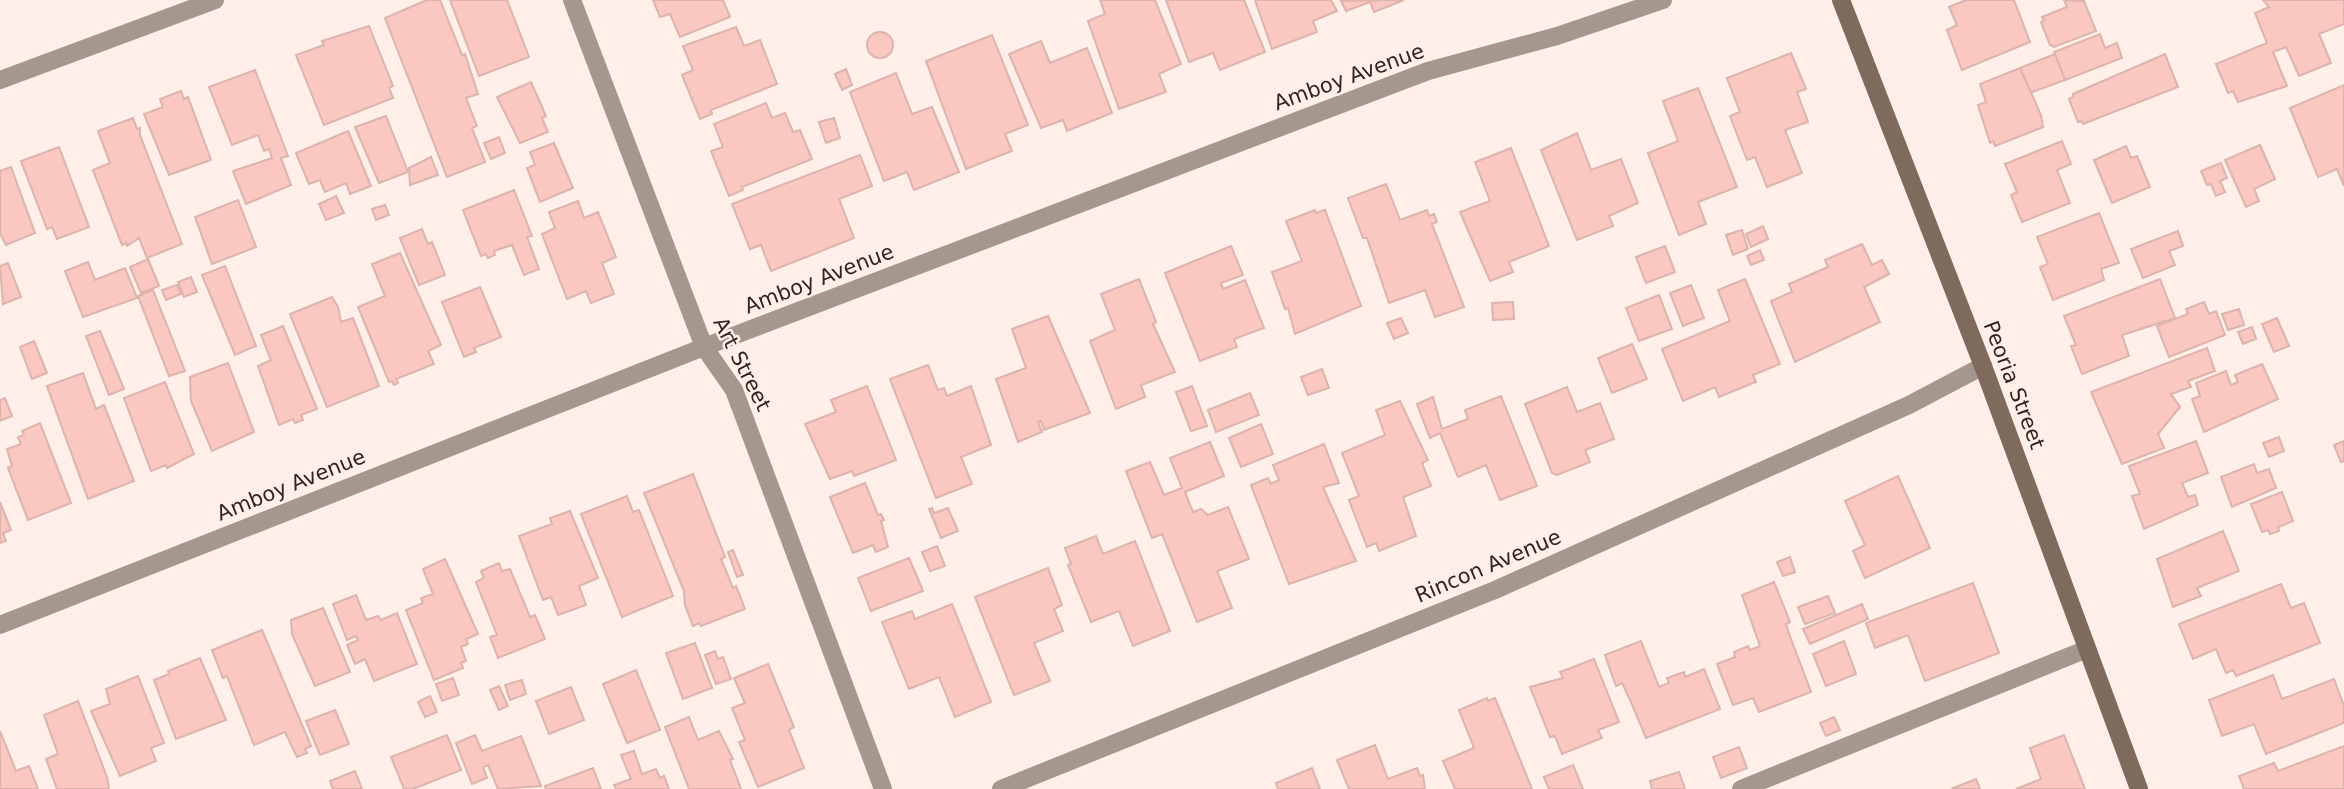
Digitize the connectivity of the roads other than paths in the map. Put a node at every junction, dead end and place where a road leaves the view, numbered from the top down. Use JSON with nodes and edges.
{"nodes":[{"id":1,"x":215,"y":0,"type":"edge"},
{"id":2,"x":572,"y":0,"type":"edge"},
{"id":3,"x":1663,"y":0,"type":"edge"},
{"id":4,"x":1841,"y":0,"type":"edge"},
{"id":5,"x":0,"y":80,"type":"edge"},
{"id":6,"x":704,"y":347,"type":"junction"},
{"id":7,"x":1983,"y":366,"type":"junction"},
{"id":8,"x":0,"y":625,"type":"edge"},
{"id":9,"x":2087,"y":649,"type":"junction"},
{"id":10,"x":883,"y":789,"type":"edge"},
{"id":11,"x":1001,"y":789,"type":"edge"},
{"id":12,"x":1741,"y":789,"type":"edge"},
{"id":13,"x":2139,"y":789,"type":"edge"}],
"edges":[{"from":1,"to":5,"type":"street"},
{"from":2,"to":6,"type":"street","name":"Art Street"},
{"from":3,"to":6,"type":"street","name":"Amboy Avenue"},
{"from":4,"to":7,"type":"street","name":"Peoria Street"},
{"from":6,"to":8,"type":"street","name":"Amboy Avenue"},
{"from":6,"to":10,"type":"street","name":"Art Street"},
{"from":7,"to":9,"type":"street","name":"Peoria Street"},
{"from":7,"to":11,"type":"street","name":"Rincon Avenue"},
{"from":9,"to":12,"type":"street"},
{"from":9,"to":13,"type":"street","name":"Peoria Street"}]}
